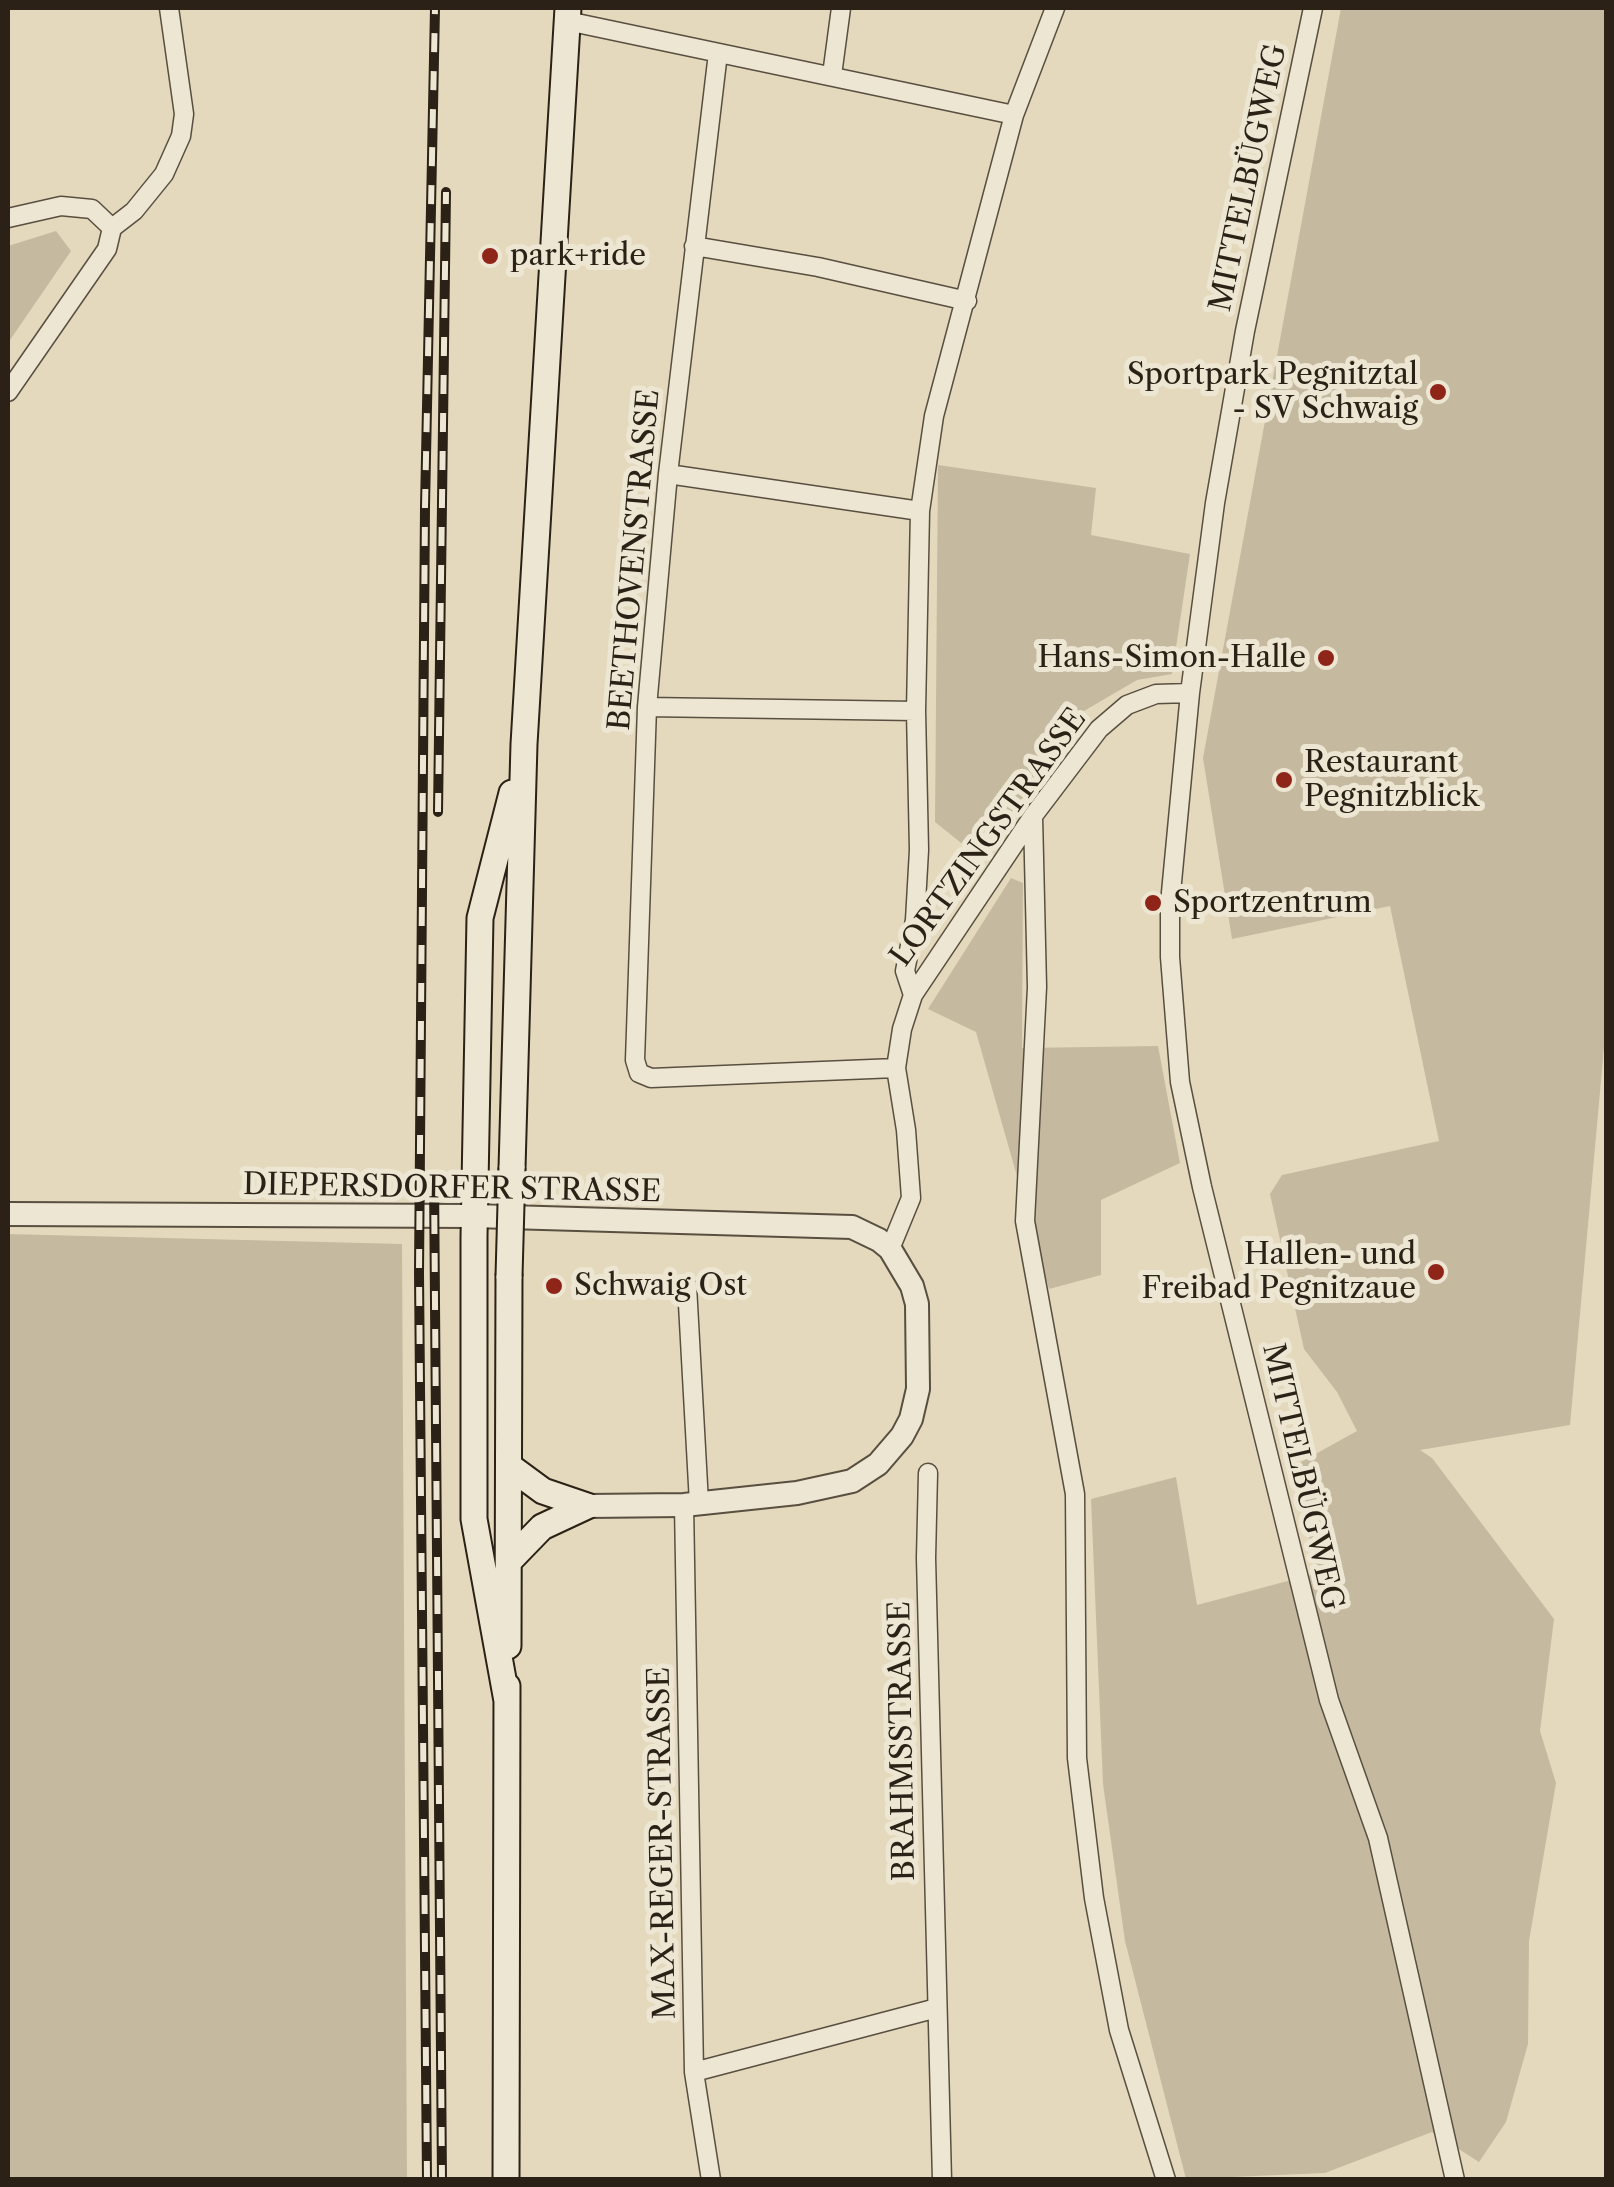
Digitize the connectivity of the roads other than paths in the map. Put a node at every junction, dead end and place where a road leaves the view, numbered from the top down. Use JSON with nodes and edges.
{"nodes":[{"id":1,"x":169,"y":8,"type":"edge"},
{"id":2,"x":841,"y":8,"type":"edge"},
{"id":3,"x":1055,"y":8,"type":"edge"},
{"id":4,"x":1313,"y":8,"type":"edge"},
{"id":5,"x":568,"y":14,"type":"edge"},
{"id":6,"x":718,"y":53,"type":"junction"},
{"id":7,"x":832,"y":75,"type":"junction"},
{"id":8,"x":1014,"y":115,"type":"junction"},
{"id":9,"x":8,"y":218,"type":"edge"},
{"id":10,"x":112,"y":228,"type":"junction"},
{"id":11,"x":694,"y":246,"type":"junction"},
{"id":12,"x":967,"y":301,"type":"junction"},
{"id":13,"x":8,"y":392,"type":"edge"},
{"id":14,"x":668,"y":474,"type":"junction"},
{"id":15,"x":920,"y":511,"type":"junction"},
{"id":16,"x":1190,"y":693,"type":"junction"},
{"id":17,"x":647,"y":707,"type":"junction"},
{"id":18,"x":916,"y":711,"type":"junction"},
{"id":19,"x":524,"y":744,"type":"junction"},
{"id":20,"x":1033,"y":816,"type":"junction"},
{"id":21,"x":912,"y":995,"type":"junction"},
{"id":22,"x":896,"y":1068,"type":"junction"},
{"id":23,"x":8,"y":1214,"type":"edge"},
{"id":24,"x":474,"y":1216,"type":"junction"},
{"id":25,"x":890,"y":1249,"type":"junction"},
{"id":26,"x":688,"y":1286,"type":"dead end"},
{"id":27,"x":509,"y":1466,"type":"junction"},
{"id":28,"x":928,"y":1472,"type":"dead end"},
{"id":29,"x":692,"y":1504,"type":"junction"},
{"id":30,"x":587,"y":1506,"type":"junction"},
{"id":31,"x":510,"y":1560,"type":"junction"},
{"id":32,"x":507,"y":1700,"type":"junction"},
{"id":33,"x":936,"y":2008,"type":"junction"},
{"id":34,"x":694,"y":2072,"type":"junction"},
{"id":35,"x":506,"y":2180,"type":"edge"},
{"id":36,"x":711,"y":2180,"type":"edge"},
{"id":37,"x":942,"y":2180,"type":"edge"},
{"id":38,"x":1166,"y":2180,"type":"edge"},
{"id":39,"x":1456,"y":2180,"type":"edge"}],
"edges":[{"from":1,"to":10,"type":"street"},
{"from":2,"to":7,"type":"street"},
{"from":3,"to":8,"type":"street"},
{"from":4,"to":16,"type":"street","name":"MITTELBÜGWEG"},
{"from":5,"to":6,"type":"street"},
{"from":5,"to":19,"type":"main road"},
{"from":6,"to":7,"type":"street"},
{"from":6,"to":11,"type":"street","name":"BEETHOVENSTRASSE"},
{"from":7,"to":8,"type":"street"},
{"from":8,"to":12,"type":"street"},
{"from":9,"to":10,"type":"street"},
{"from":10,"to":13,"type":"street"},
{"from":11,"to":12,"type":"street"},
{"from":11,"to":14,"type":"street","name":"BEETHOVENSTRASSE"},
{"from":12,"to":15,"type":"street"},
{"from":14,"to":15,"type":"street"},
{"from":14,"to":17,"type":"street","name":"BEETHOVENSTRASSE"},
{"from":15,"to":18,"type":"street"},
{"from":16,"to":20,"type":"street","name":"LORTZINGSTRASSE"},
{"from":16,"to":39,"type":"street","name":"MITTELBÜGWEG"},
{"from":17,"to":18,"type":"street"},
{"from":17,"to":22,"type":"street","name":"BEETHOVENSTRASSE"},
{"from":18,"to":21,"type":"street"},
{"from":19,"to":24,"type":"main road"},
{"from":19,"to":27,"type":"main road","bridge":true},
{"from":20,"to":21,"type":"street","name":"LORTZINGSTRASSE"},
{"from":20,"to":38,"type":"street"},
{"from":21,"to":22,"type":"street","name":"LORTZINGSTRASSE"},
{"from":22,"to":25,"type":"street","name":"LORTZINGSTRASSE"},
{"from":23,"to":24,"type":"street","name":"DIEPERSDORFER STRASSE"},
{"from":24,"to":25,"type":"street","name":"DIEPERSDORFER STRASSE"},
{"from":24,"to":32,"type":"main road"},
{"from":25,"to":29,"type":"street"},
{"from":26,"to":29,"type":"street"},
{"from":27,"to":30,"type":"main road"},
{"from":27,"to":31,"type":"main road"},
{"from":28,"to":33,"type":"street","name":"BRAHMSSTRASSE"},
{"from":29,"to":30,"type":"street"},
{"from":29,"to":34,"type":"street","name":"MAX-REGER-STRASSE"},
{"from":30,"to":31,"type":"main road"},
{"from":31,"to":32,"type":"main road"},
{"from":32,"to":35,"type":"main road"},
{"from":33,"to":34,"type":"street"},
{"from":33,"to":37,"type":"street","name":"BRAHMSSTRASSE"},
{"from":34,"to":36,"type":"street","name":"MAX-REGER-STRASSE"}]}
